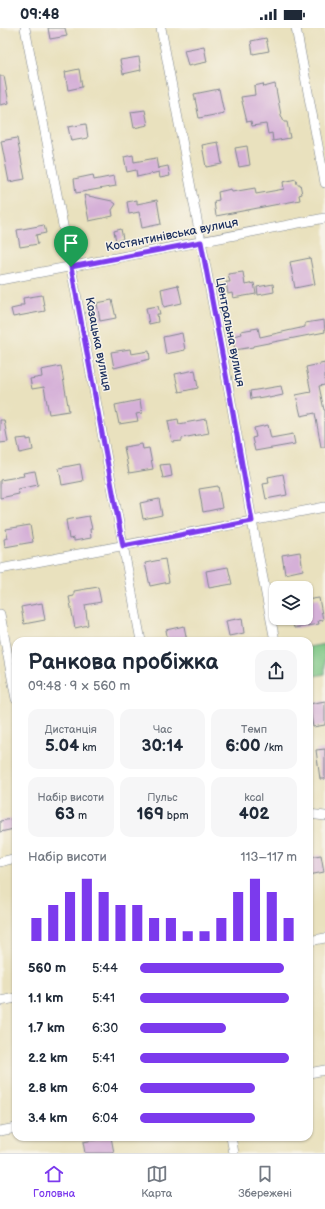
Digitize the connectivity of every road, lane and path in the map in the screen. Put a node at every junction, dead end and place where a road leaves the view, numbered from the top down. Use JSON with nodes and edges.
{"nodes":[{"id":1,"x":25,"y":28,"type":"edge"},
{"id":2,"x":161,"y":28,"type":"edge"},
{"id":3,"x":296,"y":28,"type":"edge"},
{"id":4,"x":325,"y":183,"type":"edge"},
{"id":5,"x":325,"y":218,"type":"edge"},
{"id":6,"x":201,"y":242,"type":"junction"},
{"id":7,"x":71,"y":267,"type":"junction"},
{"id":8,"x":0,"y":280,"type":"edge"},
{"id":9,"x":325,"y":507,"type":"edge"},
{"id":10,"x":252,"y":521,"type":"junction"},
{"id":11,"x":123,"y":546,"type":"junction"},
{"id":12,"x":0,"y":569,"type":"edge"},
{"id":13,"x":0,"y":614,"type":"edge"},
{"id":14,"x":140,"y":637,"type":"edge"},
{"id":15,"x":274,"y":637,"type":"edge"},
{"id":16,"x":12,"y":678,"type":"edge"},
{"id":17,"x":313,"y":814,"type":"edge"},
{"id":18,"x":325,"y":816,"type":"edge"},
{"id":19,"x":12,"y":859,"type":"edge"},
{"id":20,"x":0,"y":862,"type":"edge"},
{"id":21,"x":325,"y":938,"type":"edge"},
{"id":22,"x":313,"y":940,"type":"edge"},
{"id":23,"x":12,"y":999,"type":"edge"},
{"id":24,"x":0,"y":1001,"type":"edge"},
{"id":25,"x":325,"y":1070,"type":"edge"},
{"id":26,"x":313,"y":1072,"type":"edge"},
{"id":27,"x":12,"y":1129,"type":"edge"},
{"id":28,"x":0,"y":1132,"type":"edge"},
{"id":29,"x":232,"y":1141,"type":"edge"},
{"id":30,"x":234,"y":1153,"type":"edge"}],
"edges":[{"from":1,"to":7,"type":"street","name":"Козацька вулиця"},
{"from":2,"to":6,"type":"street","name":"Центральна вулиця"},
{"from":3,"to":4,"type":"street"},
{"from":5,"to":6,"type":"street","name":"Костянтинівська вулиця"},
{"from":6,"to":7,"type":"street","name":"Костянтинівська вулиця"},
{"from":6,"to":10,"type":"street","name":"Центральна вулиця"},
{"from":7,"to":8,"type":"street","name":"Костянтинівська вулиця"},
{"from":7,"to":11,"type":"street","name":"Козацька вулиця"},
{"from":9,"to":10,"type":"street"},
{"from":10,"to":11,"type":"street"},
{"from":10,"to":15,"type":"street","name":"Центральна вулиця"},
{"from":11,"to":12,"type":"street"},
{"from":11,"to":14,"type":"street","name":"Козацька вулиця"},
{"from":13,"to":16,"type":"street"},
{"from":17,"to":18,"type":"street"},
{"from":19,"to":20,"type":"street"},
{"from":21,"to":22,"type":"street"},
{"from":23,"to":24,"type":"street"},
{"from":25,"to":26,"type":"street"},
{"from":27,"to":28,"type":"street"},
{"from":29,"to":30,"type":"street"}]}
